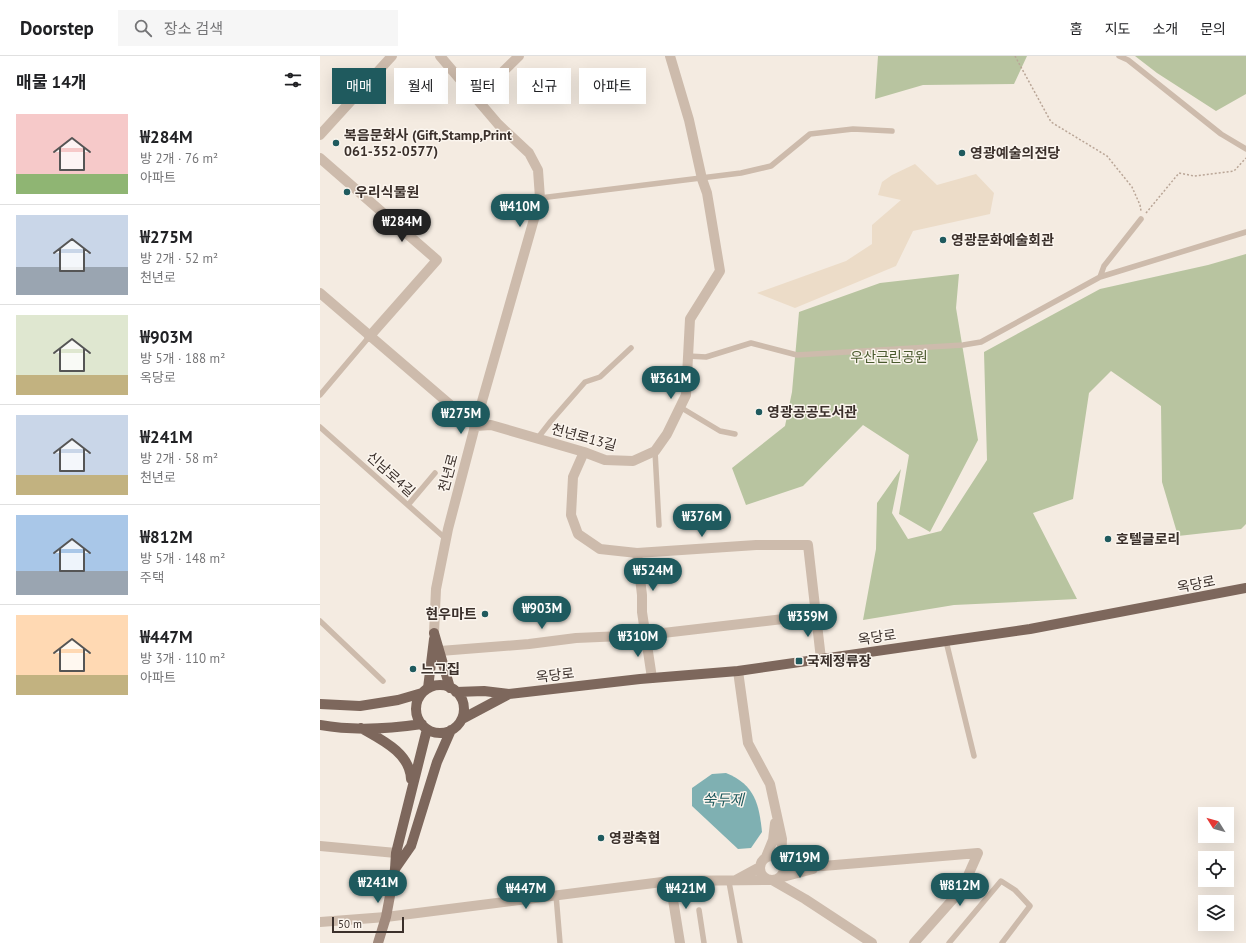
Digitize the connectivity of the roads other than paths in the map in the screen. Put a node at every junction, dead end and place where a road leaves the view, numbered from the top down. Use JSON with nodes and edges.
{"nodes":[{"id":1,"x":392,"y":56,"type":"edge"},
{"id":2,"x":440,"y":56,"type":"edge"},
{"id":3,"x":519,"y":56,"type":"edge"},
{"id":4,"x":670,"y":56,"type":"edge"},
{"id":5,"x":1119,"y":56,"type":"edge"},
{"id":6,"x":507,"y":68,"type":"edge"},
{"id":7,"x":456,"y":75,"type":"edge"},
{"id":8,"x":481,"y":104,"type":"edge"},
{"id":9,"x":892,"y":131,"type":"dead end"},
{"id":10,"x":320,"y":135,"type":"edge"},
{"id":11,"x":1246,"y":149,"type":"edge"},
{"id":12,"x":320,"y":158,"type":"edge"},
{"id":13,"x":702,"y":179,"type":"junction"},
{"id":14,"x":540,"y":198,"type":"junction"},
{"id":15,"x":1141,"y":220,"type":"road end"},
{"id":16,"x":1246,"y":232,"type":"edge"},
{"id":17,"x":1100,"y":277,"type":"junction"},
{"id":18,"x":320,"y":293,"type":"edge"},
{"id":19,"x":369,"y":337,"type":"junction"},
{"id":20,"x":631,"y":348,"type":"dead end"},
{"id":21,"x":688,"y":356,"type":"junction"},
{"id":22,"x":320,"y":395,"type":"edge"},
{"id":23,"x":680,"y":407,"type":"junction"},
{"id":24,"x":475,"y":426,"type":"junction"},
{"id":25,"x":320,"y":427,"type":"edge"},
{"id":26,"x":735,"y":434,"type":"dead end"},
{"id":27,"x":537,"y":439,"type":"junction"},
{"id":28,"x":584,"y":452,"type":"junction"},
{"id":29,"x":655,"y":452,"type":"junction"},
{"id":30,"x":435,"y":473,"type":"dead end"},
{"id":31,"x":408,"y":505,"type":"junction"},
{"id":32,"x":659,"y":525,"type":"dead end"},
{"id":33,"x":446,"y":539,"type":"junction"},
{"id":34,"x":636,"y":553,"type":"junction"},
{"id":35,"x":1246,"y":588,"type":"edge"},
{"id":36,"x":817,"y":615,"type":"junction"},
{"id":37,"x":320,"y":621,"type":"edge"},
{"id":38,"x":434,"y":633,"type":"junction"},
{"id":39,"x":646,"y":635,"type":"junction"},
{"id":40,"x":946,"y":641,"type":"junction"},
{"id":41,"x":440,"y":651,"type":"junction"},
{"id":42,"x":821,"y":659,"type":"junction"},
{"id":43,"x":738,"y":671,"type":"junction"},
{"id":44,"x":652,"y":678,"type":"junction"},
{"id":45,"x":383,"y":681,"type":"dead end"},
{"id":46,"x":453,"y":690,"type":"junction"},
{"id":47,"x":426,"y":691,"type":"junction"},
{"id":48,"x":509,"y":694,"type":"junction"},
{"id":49,"x":320,"y":704,"type":"edge"},
{"id":50,"x":462,"y":719,"type":"junction"},
{"id":51,"x":320,"y":725,"type":"edge"},
{"id":52,"x":424,"y":727,"type":"junction"},
{"id":53,"x":361,"y":728,"type":"junction"},
{"id":54,"x":451,"y":730,"type":"junction"},
{"id":55,"x":974,"y":756,"type":"dead end"},
{"id":56,"x":411,"y":790,"type":"junction"},
{"id":57,"x":776,"y":813,"type":"junction"},
{"id":58,"x":320,"y":846,"type":"edge"},
{"id":59,"x":396,"y":853,"type":"junction"},
{"id":60,"x":766,"y":857,"type":"junction"},
{"id":61,"x":782,"y":862,"type":"junction"},
{"id":62,"x":823,"y":866,"type":"junction"},
{"id":63,"x":760,"y":867,"type":"junction"},
{"id":64,"x":395,"y":869,"type":"junction"},
{"id":65,"x":775,"y":879,"type":"junction"},
{"id":66,"x":670,"y":881,"type":"junction"},
{"id":67,"x":731,"y":882,"type":"junction"},
{"id":68,"x":556,"y":895,"type":"junction"},
{"id":69,"x":700,"y":910,"type":"dead end"},
{"id":70,"x":386,"y":917,"type":"junction"},
{"id":71,"x":320,"y":922,"type":"edge"},
{"id":72,"x":378,"y":943,"type":"edge"},
{"id":73,"x":560,"y":943,"type":"edge"},
{"id":74,"x":680,"y":943,"type":"edge"},
{"id":75,"x":704,"y":943,"type":"edge"},
{"id":76,"x":740,"y":943,"type":"edge"},
{"id":77,"x":872,"y":943,"type":"edge"},
{"id":78,"x":914,"y":943,"type":"edge"},
{"id":79,"x":950,"y":943,"type":"edge"},
{"id":80,"x":1002,"y":943,"type":"edge"}],
"edges":[{"from":1,"to":10,"type":"street"},
{"from":2,"to":7,"type":"street"},
{"from":3,"to":6,"type":"street"},
{"from":4,"to":13,"type":"street"},
{"from":5,"to":11,"type":"lane"},
{"from":8,"to":14,"type":"street"},
{"from":9,"to":13,"type":"lane"},
{"from":12,"to":19,"type":"street"},
{"from":13,"to":14,"type":"lane"},
{"from":13,"to":21,"type":"street"},
{"from":14,"to":24,"type":"street"},
{"from":15,"to":17,"type":"lane"},
{"from":16,"to":17,"type":"lane"},
{"from":17,"to":21,"type":"lane"},
{"from":18,"to":19,"type":"street"},
{"from":19,"to":22,"type":"lane"},
{"from":19,"to":24,"type":"street"},
{"from":20,"to":27,"type":"lane"},
{"from":21,"to":23,"type":"street"},
{"from":23,"to":26,"type":"lane"},
{"from":23,"to":29,"type":"street"},
{"from":24,"to":27,"type":"street","name":"천년로13길"},
{"from":24,"to":33,"type":"street","name":"천년로"},
{"from":25,"to":31,"type":"lane","name":"신남로4길"},
{"from":27,"to":28,"type":"street","name":"천년로13길"},
{"from":28,"to":29,"type":"street","name":"천년로13길"},
{"from":28,"to":34,"type":"street"},
{"from":29,"to":32,"type":"lane"},
{"from":30,"to":31,"type":"lane"},
{"from":31,"to":33,"type":"lane","name":"신남로4길"},
{"from":33,"to":38,"type":"street","name":"천년로"},
{"from":34,"to":36,"type":"street"},
{"from":34,"to":39,"type":"street"},
{"from":35,"to":40,"type":"main road","name":"옥당로"},
{"from":36,"to":39,"type":"street"},
{"from":36,"to":42,"type":"street"},
{"from":37,"to":45,"type":"lane"},
{"from":38,"to":41,"type":"main road"},
{"from":38,"to":47,"type":"main road"},
{"from":39,"to":41,"type":"street"},
{"from":39,"to":44,"type":"street"},
{"from":40,"to":42,"type":"main road","name":"옥당로"},
{"from":40,"to":55,"type":"lane"},
{"from":41,"to":46,"type":"main road"},
{"from":42,"to":43,"type":"main road","name":"옥당로"},
{"from":43,"to":44,"type":"main road","name":"옥당로"},
{"from":43,"to":57,"type":"street"},
{"from":44,"to":48,"type":"main road","name":"옥당로"},
{"from":46,"to":47,"type":"main road"},
{"from":46,"to":48,"type":"main road"},
{"from":46,"to":50,"type":"main road"},
{"from":47,"to":49,"type":"main road"},
{"from":47,"to":52,"type":"main road"},
{"from":48,"to":50,"type":"main road"},
{"from":50,"to":54,"type":"main road"},
{"from":51,"to":53,"type":"main road"},
{"from":52,"to":53,"type":"main road"},
{"from":52,"to":54,"type":"main road"},
{"from":52,"to":56,"type":"main road"},
{"from":53,"to":56,"type":"main road"},
{"from":54,"to":64,"type":"main road"},
{"from":56,"to":59,"type":"main road"},
{"from":57,"to":60,"type":"street"},
{"from":57,"to":61,"type":"street"},
{"from":58,"to":59,"type":"street"},
{"from":59,"to":64,"type":"main road"},
{"from":60,"to":61,"type":"street"},
{"from":60,"to":63,"type":"street"},
{"from":61,"to":62,"type":"street"},
{"from":61,"to":65,"type":"street"},
{"from":62,"to":65,"type":"street"},
{"from":62,"to":78,"type":"street"},
{"from":63,"to":65,"type":"street"},
{"from":63,"to":67,"type":"street"},
{"from":64,"to":70,"type":"main road"},
{"from":65,"to":67,"type":"street"},
{"from":65,"to":77,"type":"street"},
{"from":66,"to":67,"type":"street"},
{"from":66,"to":68,"type":"street"},
{"from":66,"to":74,"type":"street"},
{"from":67,"to":76,"type":"lane"},
{"from":68,"to":70,"type":"street"},
{"from":68,"to":73,"type":"lane"},
{"from":69,"to":75,"type":"lane"},
{"from":70,"to":71,"type":"street"},
{"from":70,"to":72,"type":"main road"},
{"from":79,"to":80,"type":"lane"}]}
